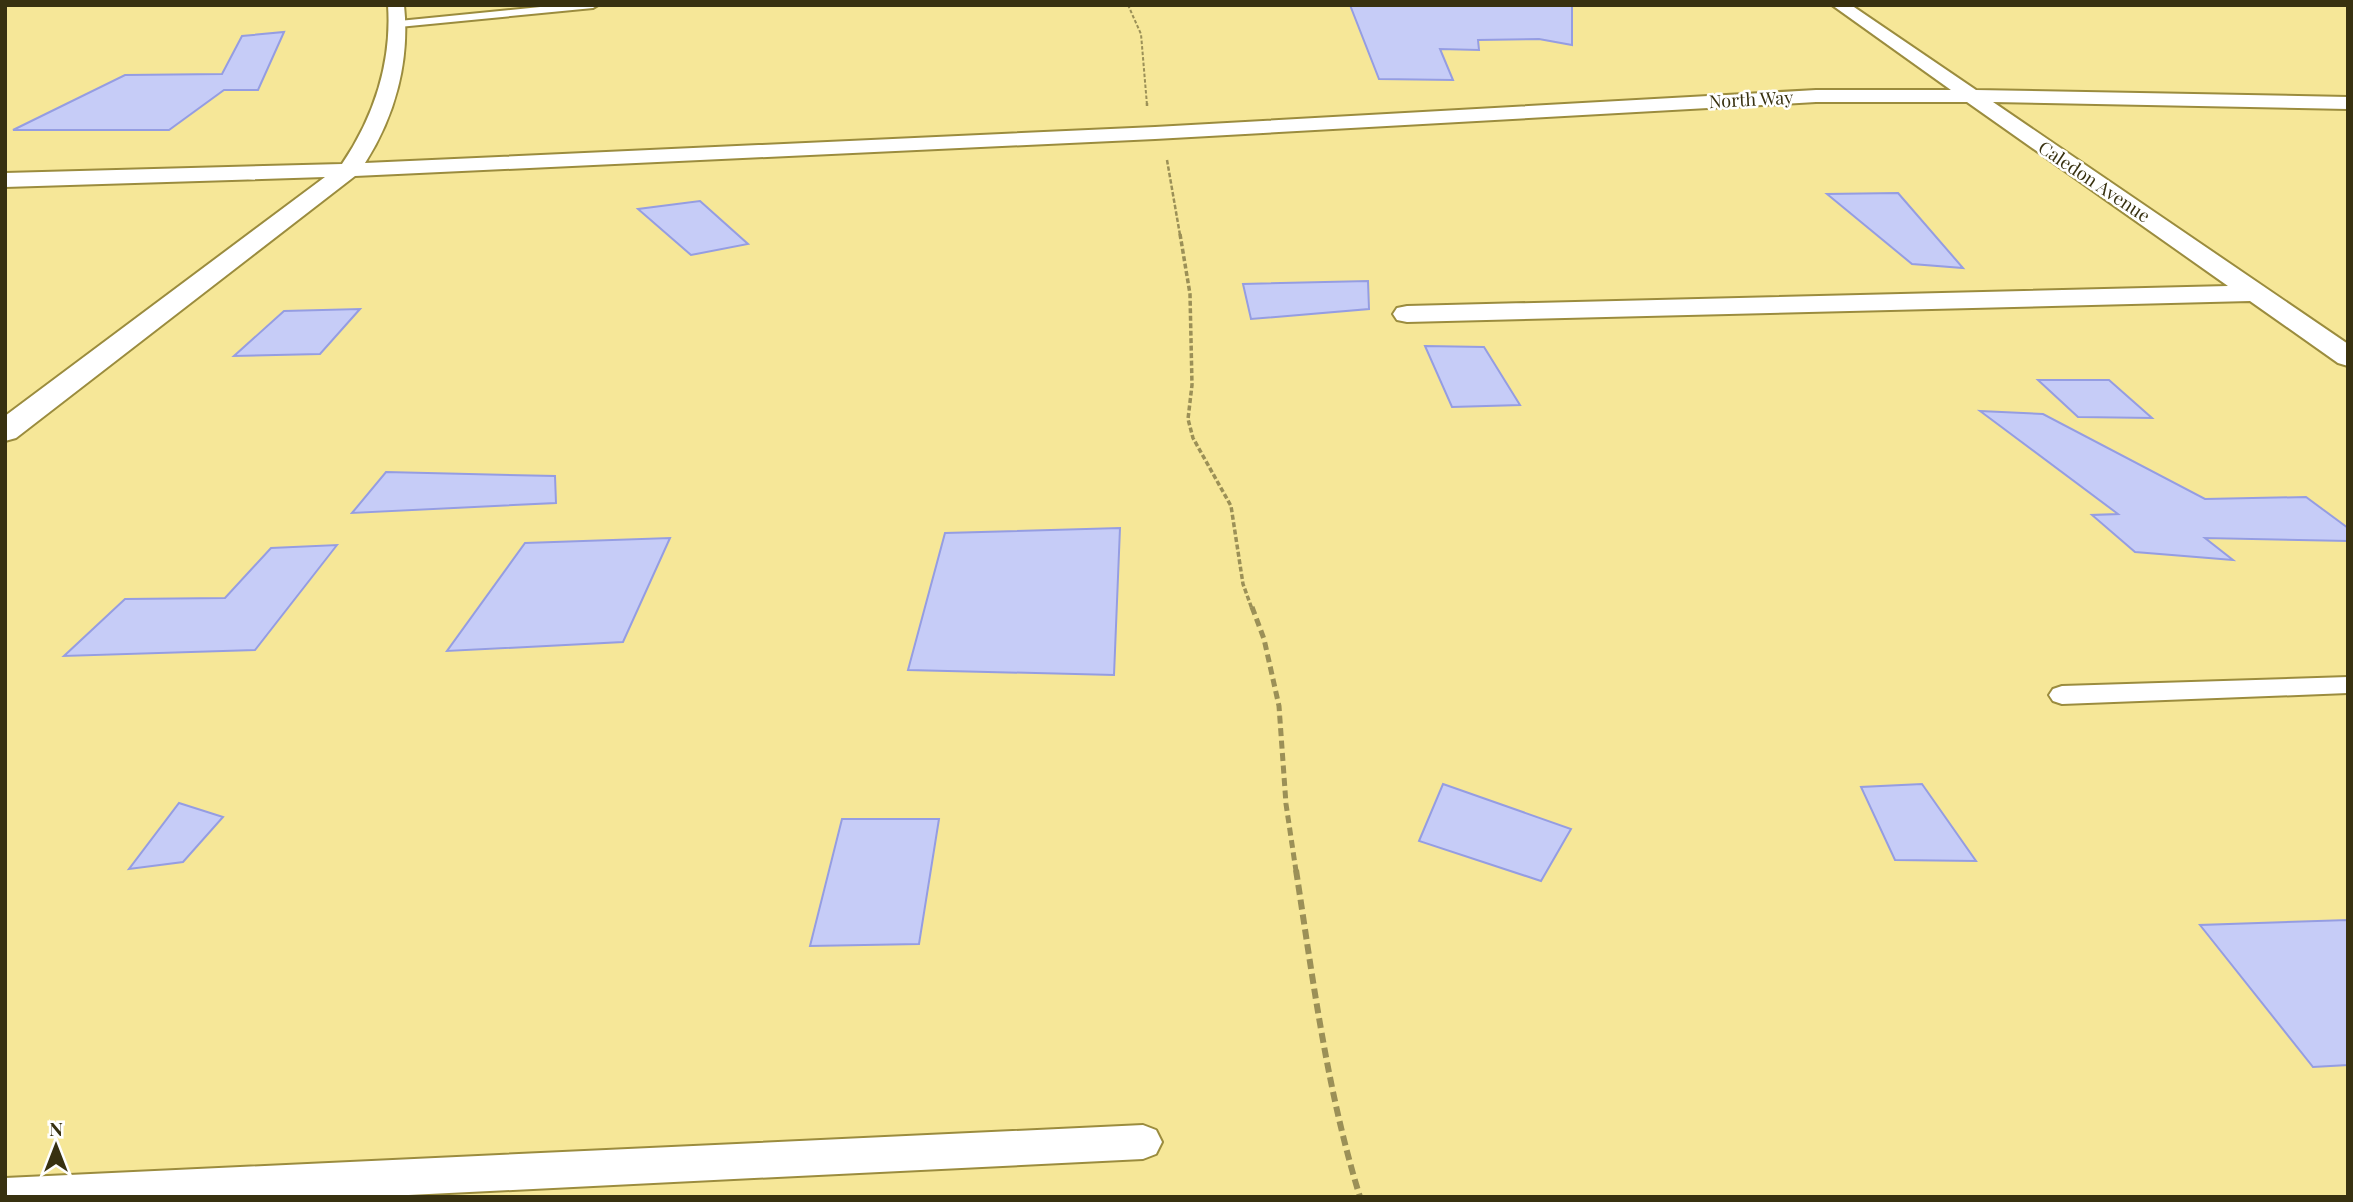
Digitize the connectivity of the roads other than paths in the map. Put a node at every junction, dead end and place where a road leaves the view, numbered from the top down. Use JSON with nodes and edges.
{"nodes":[{"id":1,"x":593,"y":5,"type":"edge"},
{"id":2,"x":1840,"y":5,"type":"edge"},
{"id":3,"x":398,"y":15,"type":"edge"},
{"id":4,"x":1967,"y":96,"type":"junction"},
{"id":5,"x":2348,"y":103,"type":"edge"},
{"id":6,"x":349,"y":170,"type":"junction"},
{"id":7,"x":5,"y":180,"type":"edge"},
{"id":8,"x":2258,"y":293,"type":"junction"},
{"id":9,"x":1408,"y":314,"type":"dead end"},
{"id":10,"x":2348,"y":357,"type":"edge"},
{"id":11,"x":5,"y":431,"type":"edge"},
{"id":12,"x":2348,"y":685,"type":"edge"},
{"id":13,"x":2062,"y":695,"type":"dead end"},
{"id":14,"x":1143,"y":1142,"type":"dead end"},
{"id":15,"x":5,"y":1196,"type":"edge"}],
"edges":[{"from":1,"to":3,"type":"lane"},
{"from":2,"to":4,"type":"street","name":"Caledon Avenue"},
{"from":3,"to":6,"type":"street"},
{"from":4,"to":5,"type":"street","name":"North Way"},
{"from":4,"to":6,"type":"street","name":"North Way"},
{"from":4,"to":8,"type":"street","name":"Caledon Avenue"},
{"from":6,"to":7,"type":"street","name":"North Way"},
{"from":6,"to":11,"type":"street"},
{"from":8,"to":9,"type":"street"},
{"from":8,"to":10,"type":"street","name":"Caledon Avenue"},
{"from":12,"to":13,"type":"lane"},
{"from":14,"to":15,"type":"lane"}]}
